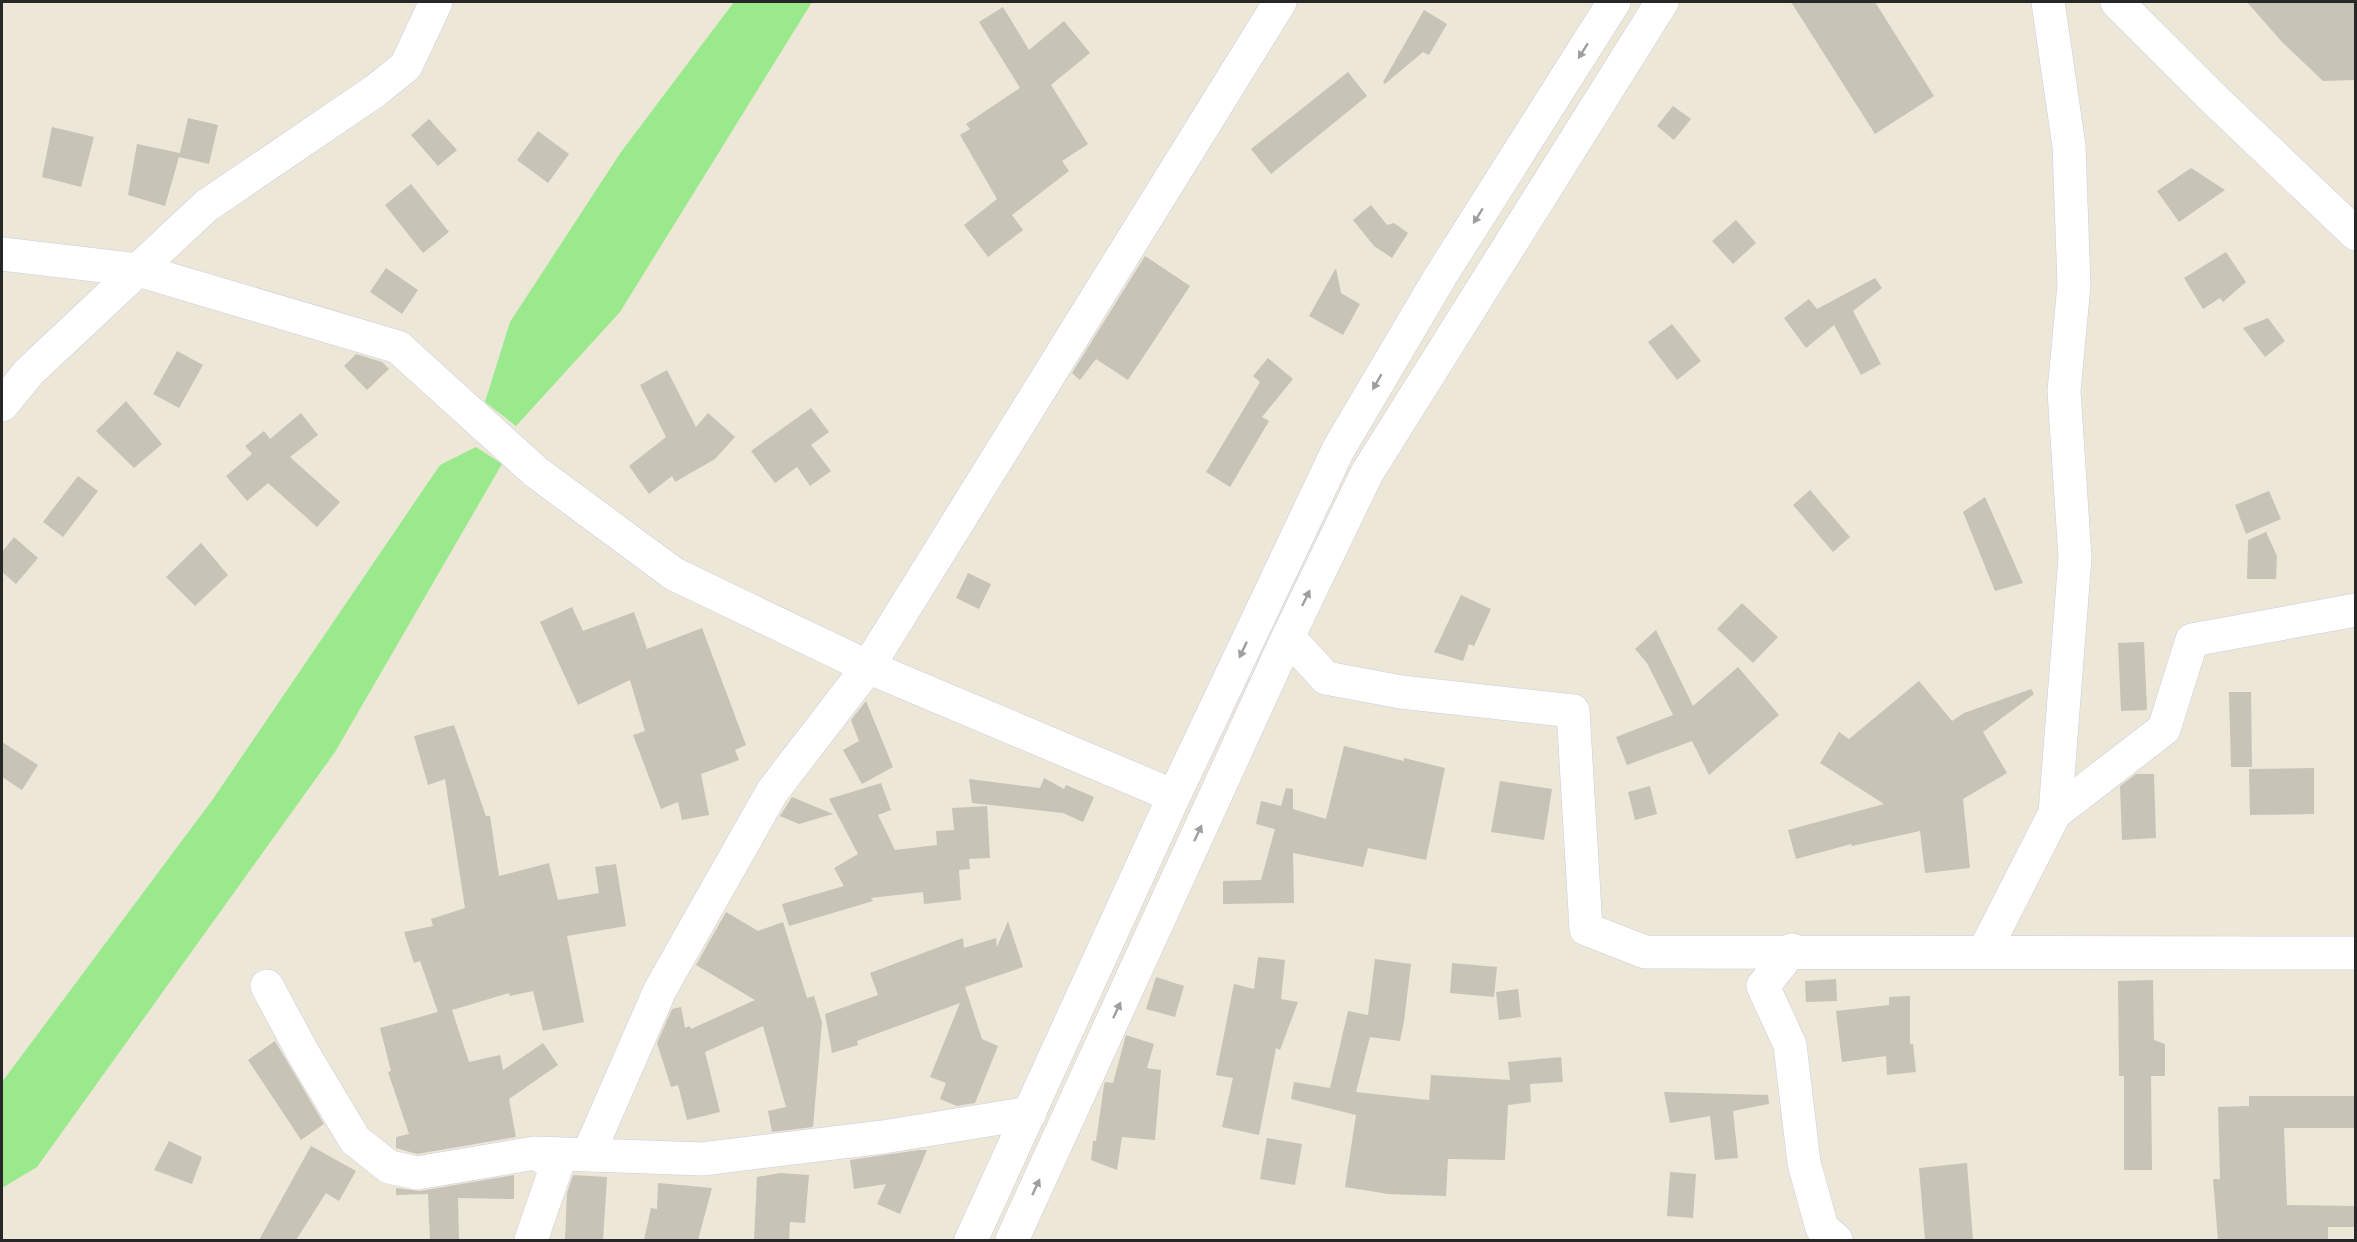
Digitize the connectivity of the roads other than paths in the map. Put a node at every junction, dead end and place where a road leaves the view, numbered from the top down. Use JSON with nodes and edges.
{"nodes":[{"id":1,"x":436,"y":2,"type":"edge"},
{"id":2,"x":1280,"y":2,"type":"edge"},
{"id":3,"x":1614,"y":2,"type":"edge"},
{"id":4,"x":1662,"y":2,"type":"edge"},
{"id":5,"x":2048,"y":2,"type":"edge"},
{"id":6,"x":2117,"y":2,"type":"edge"},
{"id":7,"x":2355,"y":234,"type":"edge"},
{"id":8,"x":2,"y":254,"type":"edge"},
{"id":9,"x":138,"y":270,"type":"junction"},
{"id":10,"x":2,"y":405,"type":"edge"},
{"id":11,"x":2355,"y":610,"type":"edge"},
{"id":12,"x":1288,"y":637,"type":"junction"},
{"id":13,"x":868,"y":667,"type":"junction"},
{"id":14,"x":1174,"y":796,"type":"junction"},
{"id":15,"x":2055,"y":813,"type":"junction"},
{"id":16,"x":1792,"y":950,"type":"junction"},
{"id":17,"x":1984,"y":952,"type":"junction"},
{"id":18,"x":2355,"y":953,"type":"edge"},
{"id":19,"x":267,"y":986,"type":"dead end"},
{"id":20,"x":1030,"y":1113,"type":"junction"},
{"id":21,"x":535,"y":1153,"type":"junction"},
{"id":22,"x":588,"y":1155,"type":"junction"},
{"id":23,"x":531,"y":1240,"type":"edge"},
{"id":24,"x":971,"y":1240,"type":"edge"},
{"id":25,"x":1012,"y":1240,"type":"edge"},
{"id":26,"x":1836,"y":1240,"type":"edge"}],
"edges":[{"from":1,"to":9,"type":"street"},
{"from":2,"to":13,"type":"street"},
{"from":3,"to":14,"type":"street","one_way":true},
{"from":12,"to":4,"type":"street","one_way":true},
{"from":5,"to":15,"type":"street"},
{"from":6,"to":7,"type":"street"},
{"from":8,"to":9,"type":"street"},
{"from":9,"to":10,"type":"street"},
{"from":9,"to":13,"type":"street"},
{"from":11,"to":15,"type":"street"},
{"from":12,"to":16,"type":"street"},
{"from":25,"to":12,"type":"street","one_way":true},
{"from":13,"to":14,"type":"street"},
{"from":13,"to":22,"type":"street"},
{"from":14,"to":20,"type":"street"},
{"from":15,"to":17,"type":"street"},
{"from":16,"to":17,"type":"street"},
{"from":16,"to":26,"type":"street"},
{"from":17,"to":18,"type":"street"},
{"from":19,"to":21,"type":"street"},
{"from":20,"to":22,"type":"street"},
{"from":20,"to":24,"type":"street"},
{"from":21,"to":22,"type":"street"},
{"from":21,"to":23,"type":"street"}]}
